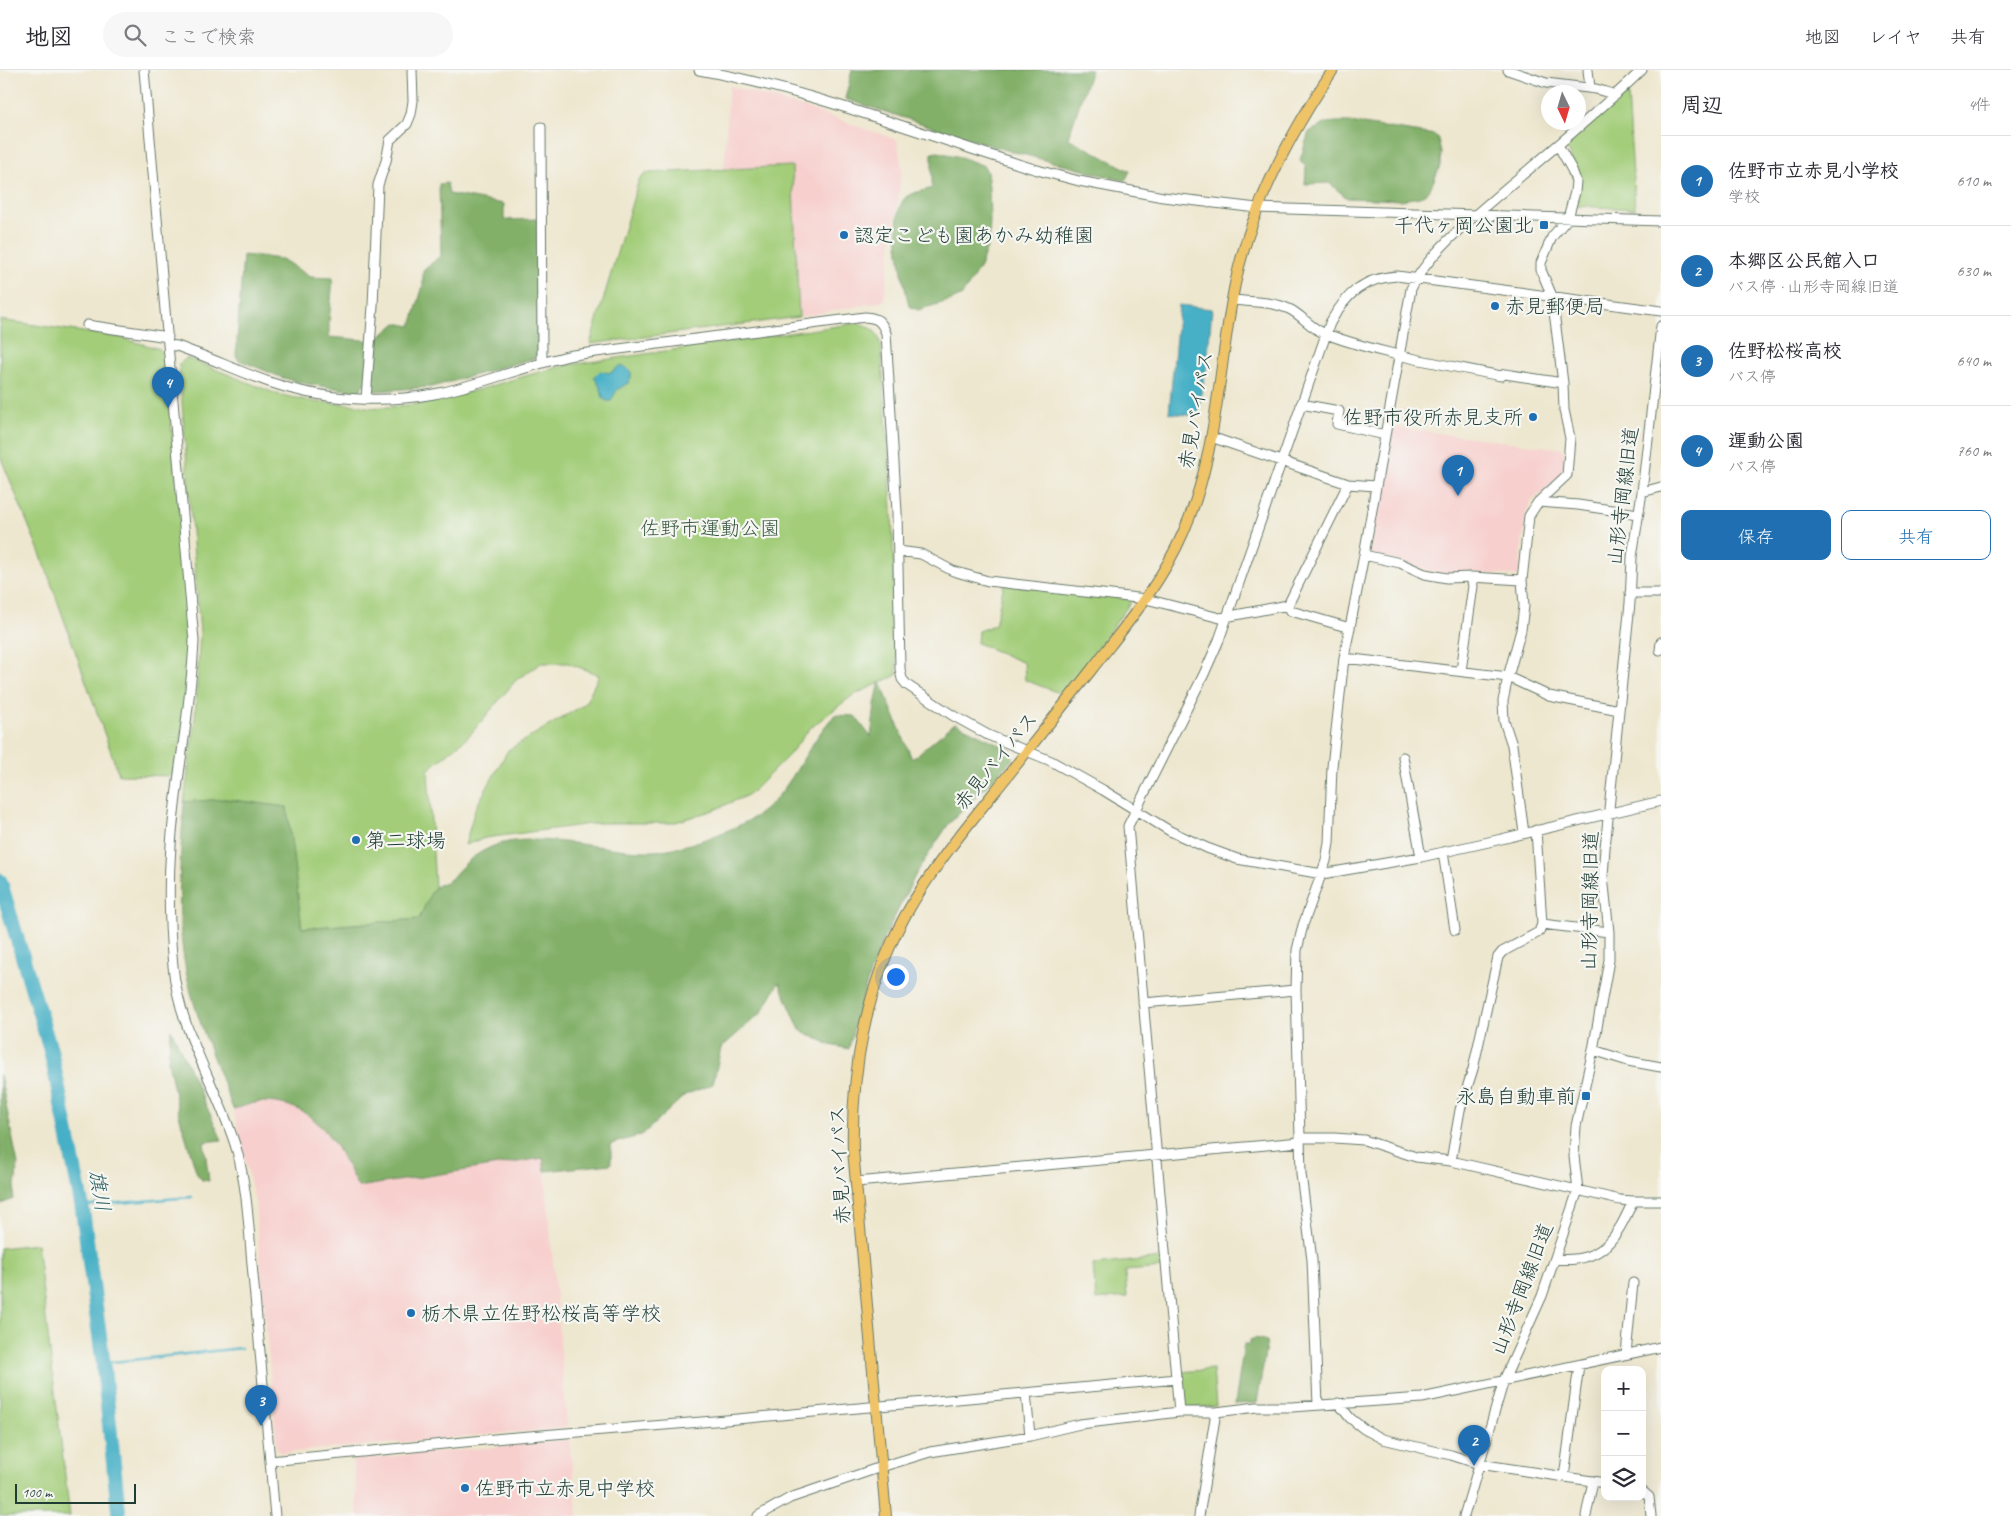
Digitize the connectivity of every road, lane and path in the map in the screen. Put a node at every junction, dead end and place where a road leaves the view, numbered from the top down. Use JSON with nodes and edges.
{"nodes":[{"id":1,"x":144,"y":70,"type":"edge"},
{"id":2,"x":412,"y":70,"type":"edge"},
{"id":3,"x":699,"y":70,"type":"edge"},
{"id":4,"x":1333,"y":70,"type":"edge"},
{"id":5,"x":1508,"y":70,"type":"edge"},
{"id":6,"x":1588,"y":70,"type":"edge"},
{"id":7,"x":1642,"y":70,"type":"edge"},
{"id":8,"x":1590,"y":88,"type":"junction"},
{"id":9,"x":1616,"y":95,"type":"junction"},
{"id":10,"x":541,"y":127,"type":"dead end"},
{"id":11,"x":1558,"y":144,"type":"junction"},
{"id":12,"x":1257,"y":208,"type":"junction"},
{"id":13,"x":1475,"y":216,"type":"junction"},
{"id":14,"x":1568,"y":218,"type":"junction"},
{"id":15,"x":1661,"y":220,"type":"edge"},
{"id":16,"x":1416,"y":278,"type":"junction"},
{"id":17,"x":1552,"y":296,"type":"junction"},
{"id":18,"x":1232,"y":300,"type":"junction"},
{"id":19,"x":1661,"y":311,"type":"edge"},
{"id":20,"x":87,"y":325,"type":"dead end"},
{"id":21,"x":1661,"y":326,"type":"edge"},
{"id":22,"x":1325,"y":334,"type":"junction"},
{"id":23,"x":169,"y":341,"type":"junction"},
{"id":24,"x":1399,"y":356,"type":"junction"},
{"id":25,"x":542,"y":362,"type":"junction"},
{"id":26,"x":1563,"y":384,"type":"junction"},
{"id":27,"x":366,"y":399,"type":"junction"},
{"id":28,"x":1657,"y":403,"type":"edge"},
{"id":29,"x":1301,"y":404,"type":"junction"},
{"id":30,"x":1385,"y":435,"type":"junction"},
{"id":31,"x":1211,"y":437,"type":"junction"},
{"id":32,"x":1282,"y":461,"type":"junction"},
{"id":33,"x":1348,"y":484,"type":"junction"},
{"id":34,"x":1376,"y":486,"type":"junction"},
{"id":35,"x":1661,"y":487,"type":"edge"},
{"id":36,"x":1642,"y":492,"type":"junction"},
{"id":37,"x":1538,"y":502,"type":"junction"},
{"id":38,"x":1638,"y":514,"type":"junction"},
{"id":39,"x":898,"y":551,"type":"junction"},
{"id":40,"x":1364,"y":556,"type":"junction"},
{"id":41,"x":1471,"y":577,"type":"junction"},
{"id":42,"x":1522,"y":580,"type":"junction"},
{"id":43,"x":1630,"y":593,"type":"junction"},
{"id":44,"x":1661,"y":593,"type":"edge"},
{"id":45,"x":1146,"y":599,"type":"junction"},
{"id":46,"x":1288,"y":605,"type":"junction"},
{"id":47,"x":1227,"y":616,"type":"junction"},
{"id":48,"x":1350,"y":628,"type":"junction"},
{"id":49,"x":1661,"y":642,"type":"edge"},
{"id":50,"x":1660,"y":650,"type":"edge"},
{"id":51,"x":1344,"y":658,"type":"junction"},
{"id":52,"x":1461,"y":671,"type":"junction"},
{"id":53,"x":1508,"y":676,"type":"junction"},
{"id":54,"x":1619,"y":710,"type":"junction"},
{"id":55,"x":1027,"y":752,"type":"junction"},
{"id":56,"x":1403,"y":757,"type":"dead end"},
{"id":57,"x":1661,"y":800,"type":"edge"},
{"id":58,"x":1135,"y":810,"type":"junction"},
{"id":59,"x":1609,"y":813,"type":"junction"},
{"id":60,"x":1536,"y":830,"type":"junction"},
{"id":61,"x":1524,"y":833,"type":"junction"},
{"id":62,"x":1443,"y":852,"type":"junction"},
{"id":63,"x":1422,"y":856,"type":"junction"},
{"id":64,"x":1322,"y":874,"type":"junction"},
{"id":65,"x":1542,"y":924,"type":"junction"},
{"id":66,"x":1455,"y":930,"type":"dead end"},
{"id":67,"x":1609,"y":932,"type":"junction"},
{"id":68,"x":1296,"y":990,"type":"junction"},
{"id":69,"x":1143,"y":1003,"type":"junction"},
{"id":70,"x":1593,"y":1050,"type":"junction"},
{"id":71,"x":1661,"y":1066,"type":"edge"},
{"id":72,"x":1300,"y":1140,"type":"junction"},
{"id":73,"x":1156,"y":1155,"type":"junction"},
{"id":74,"x":1451,"y":1161,"type":"junction"},
{"id":75,"x":856,"y":1182,"type":"junction"},
{"id":76,"x":1578,"y":1190,"type":"junction"},
{"id":77,"x":1633,"y":1201,"type":"junction"},
{"id":78,"x":1661,"y":1201,"type":"edge"},
{"id":79,"x":1554,"y":1259,"type":"junction"},
{"id":80,"x":1633,"y":1283,"type":"dead end"},
{"id":81,"x":1661,"y":1347,"type":"edge"},
{"id":82,"x":1626,"y":1354,"type":"junction"},
{"id":83,"x":1579,"y":1365,"type":"junction"},
{"id":84,"x":1177,"y":1379,"type":"junction"},
{"id":85,"x":1504,"y":1380,"type":"junction"},
{"id":86,"x":1026,"y":1393,"type":"junction"},
{"id":87,"x":1338,"y":1403,"type":"junction"},
{"id":88,"x":876,"y":1405,"type":"junction"},
{"id":89,"x":1318,"y":1405,"type":"junction"},
{"id":90,"x":1179,"y":1412,"type":"junction"},
{"id":91,"x":1216,"y":1412,"type":"junction"},
{"id":92,"x":1030,"y":1436,"type":"junction"},
{"id":93,"x":270,"y":1461,"type":"junction"},
{"id":94,"x":1479,"y":1464,"type":"junction"},
{"id":95,"x":881,"y":1467,"type":"junction"},
{"id":96,"x":1564,"y":1477,"type":"junction"},
{"id":97,"x":1593,"y":1481,"type":"junction"},
{"id":98,"x":1601,"y":1482,"type":"edge"},
{"id":99,"x":1646,"y":1494,"type":"edge"},
{"id":100,"x":275,"y":1516,"type":"edge"},
{"id":101,"x":758,"y":1516,"type":"edge"},
{"id":102,"x":886,"y":1516,"type":"edge"},
{"id":103,"x":1199,"y":1516,"type":"edge"},
{"id":104,"x":1464,"y":1516,"type":"edge"},
{"id":105,"x":1586,"y":1516,"type":"edge"},
{"id":106,"x":1650,"y":1516,"type":"edge"}],
"edges":[{"from":1,"to":23,"type":"street"},
{"from":2,"to":27,"type":"street"},
{"from":3,"to":12,"type":"street"},
{"from":4,"to":12,"type":"main road","name":"赤見バイパス"},
{"from":5,"to":8,"type":"street"},
{"from":6,"to":8,"type":"street"},
{"from":7,"to":9,"type":"street"},
{"from":8,"to":9,"type":"street"},
{"from":9,"to":11,"type":"street"},
{"from":10,"to":25,"type":"street"},
{"from":11,"to":13,"type":"street"},
{"from":11,"to":14,"type":"street"},
{"from":12,"to":13,"type":"street"},
{"from":12,"to":18,"type":"main road","name":"赤見バイパス"},
{"from":13,"to":14,"type":"street"},
{"from":13,"to":16,"type":"street"},
{"from":14,"to":15,"type":"street"},
{"from":14,"to":17,"type":"street"},
{"from":16,"to":17,"type":"street"},
{"from":16,"to":22,"type":"street"},
{"from":16,"to":24,"type":"street"},
{"from":17,"to":19,"type":"street"},
{"from":17,"to":26,"type":"street"},
{"from":18,"to":22,"type":"street"},
{"from":18,"to":31,"type":"main road","name":"赤見バイパス"},
{"from":20,"to":23,"type":"street"},
{"from":21,"to":28,"type":"street","name":"山形寺岡線旧道"},
{"from":22,"to":24,"type":"street"},
{"from":22,"to":29,"type":"street"},
{"from":23,"to":27,"type":"street"},
{"from":23,"to":93,"type":"street"},
{"from":24,"to":26,"type":"street"},
{"from":24,"to":30,"type":"street"},
{"from":25,"to":27,"type":"street"},
{"from":25,"to":39,"type":"street"},
{"from":26,"to":37,"type":"street"},
{"from":28,"to":36,"type":"street","name":"山形寺岡線旧道"},
{"from":29,"to":30,"type":"street"},
{"from":29,"to":32,"type":"street"},
{"from":30,"to":34,"type":"street"},
{"from":31,"to":32,"type":"street"},
{"from":31,"to":45,"type":"main road","name":"赤見バイパス"},
{"from":32,"to":33,"type":"street"},
{"from":32,"to":47,"type":"street"},
{"from":33,"to":34,"type":"street"},
{"from":33,"to":46,"type":"street"},
{"from":34,"to":40,"type":"street"},
{"from":35,"to":36,"type":"street"},
{"from":36,"to":38,"type":"street","name":"山形寺岡線旧道"},
{"from":37,"to":38,"type":"street"},
{"from":37,"to":42,"type":"street"},
{"from":38,"to":43,"type":"street","name":"山形寺岡線旧道"},
{"from":39,"to":45,"type":"street"},
{"from":39,"to":55,"type":"street"},
{"from":40,"to":41,"type":"street"},
{"from":40,"to":48,"type":"street"},
{"from":41,"to":42,"type":"street"},
{"from":41,"to":52,"type":"street"},
{"from":42,"to":53,"type":"street"},
{"from":43,"to":44,"type":"street"},
{"from":43,"to":54,"type":"street","name":"山形寺岡線旧道"},
{"from":45,"to":47,"type":"street"},
{"from":45,"to":55,"type":"main road","name":"赤見バイパス"},
{"from":46,"to":47,"type":"street"},
{"from":46,"to":48,"type":"street"},
{"from":47,"to":58,"type":"street"},
{"from":48,"to":51,"type":"street"},
{"from":49,"to":50,"type":"street"},
{"from":51,"to":52,"type":"street"},
{"from":51,"to":64,"type":"street"},
{"from":52,"to":53,"type":"street"},
{"from":53,"to":54,"type":"street"},
{"from":53,"to":61,"type":"street"},
{"from":54,"to":59,"type":"street","name":"山形寺岡線旧道"},
{"from":55,"to":58,"type":"street"},
{"from":55,"to":75,"type":"main road","name":"赤見バイパス"},
{"from":56,"to":63,"type":"street"},
{"from":57,"to":59,"type":"street"},
{"from":58,"to":64,"type":"street"},
{"from":58,"to":69,"type":"street"},
{"from":59,"to":60,"type":"street"},
{"from":59,"to":67,"type":"street","name":"山形寺岡線旧道"},
{"from":60,"to":61,"type":"street"},
{"from":60,"to":65,"type":"street"},
{"from":61,"to":62,"type":"street"},
{"from":62,"to":63,"type":"street"},
{"from":62,"to":66,"type":"street"},
{"from":63,"to":64,"type":"street"},
{"from":64,"to":68,"type":"street"},
{"from":65,"to":67,"type":"street"},
{"from":65,"to":74,"type":"street"},
{"from":67,"to":70,"type":"street","name":"山形寺岡線旧道"},
{"from":68,"to":69,"type":"street"},
{"from":68,"to":72,"type":"street"},
{"from":69,"to":73,"type":"street"},
{"from":70,"to":71,"type":"street"},
{"from":70,"to":76,"type":"street","name":"山形寺岡線旧道"},
{"from":72,"to":73,"type":"street"},
{"from":72,"to":74,"type":"street"},
{"from":72,"to":89,"type":"street"},
{"from":73,"to":75,"type":"street"},
{"from":73,"to":84,"type":"street"},
{"from":74,"to":76,"type":"street"},
{"from":75,"to":88,"type":"main road","name":"赤見バイパス"},
{"from":76,"to":77,"type":"street"},
{"from":76,"to":79,"type":"street","name":"山形寺岡線旧道"},
{"from":77,"to":78,"type":"street"},
{"from":77,"to":79,"type":"street"},
{"from":79,"to":85,"type":"street","name":"山形寺岡線旧道"},
{"from":80,"to":82,"type":"street"},
{"from":81,"to":82,"type":"street"},
{"from":82,"to":83,"type":"street"},
{"from":83,"to":85,"type":"street"},
{"from":83,"to":96,"type":"street"},
{"from":84,"to":86,"type":"street"},
{"from":84,"to":90,"type":"street"},
{"from":85,"to":87,"type":"street"},
{"from":85,"to":94,"type":"street","name":"山形寺岡線旧道"},
{"from":86,"to":88,"type":"street"},
{"from":86,"to":92,"type":"street"},
{"from":87,"to":89,"type":"street"},
{"from":87,"to":94,"type":"street"},
{"from":88,"to":93,"type":"street"},
{"from":88,"to":95,"type":"main road","name":"赤見バイパス"},
{"from":89,"to":91,"type":"street"},
{"from":90,"to":91,"type":"street"},
{"from":90,"to":92,"type":"street"},
{"from":91,"to":103,"type":"street"},
{"from":92,"to":95,"type":"street"},
{"from":93,"to":100,"type":"street"},
{"from":94,"to":96,"type":"street"},
{"from":94,"to":104,"type":"street","name":"山形寺岡線旧道"},
{"from":95,"to":101,"type":"street"},
{"from":95,"to":102,"type":"main road","name":"赤見バイパス"},
{"from":96,"to":97,"type":"street"},
{"from":97,"to":98,"type":"street"},
{"from":97,"to":105,"type":"street"},
{"from":99,"to":106,"type":"street"}]}
